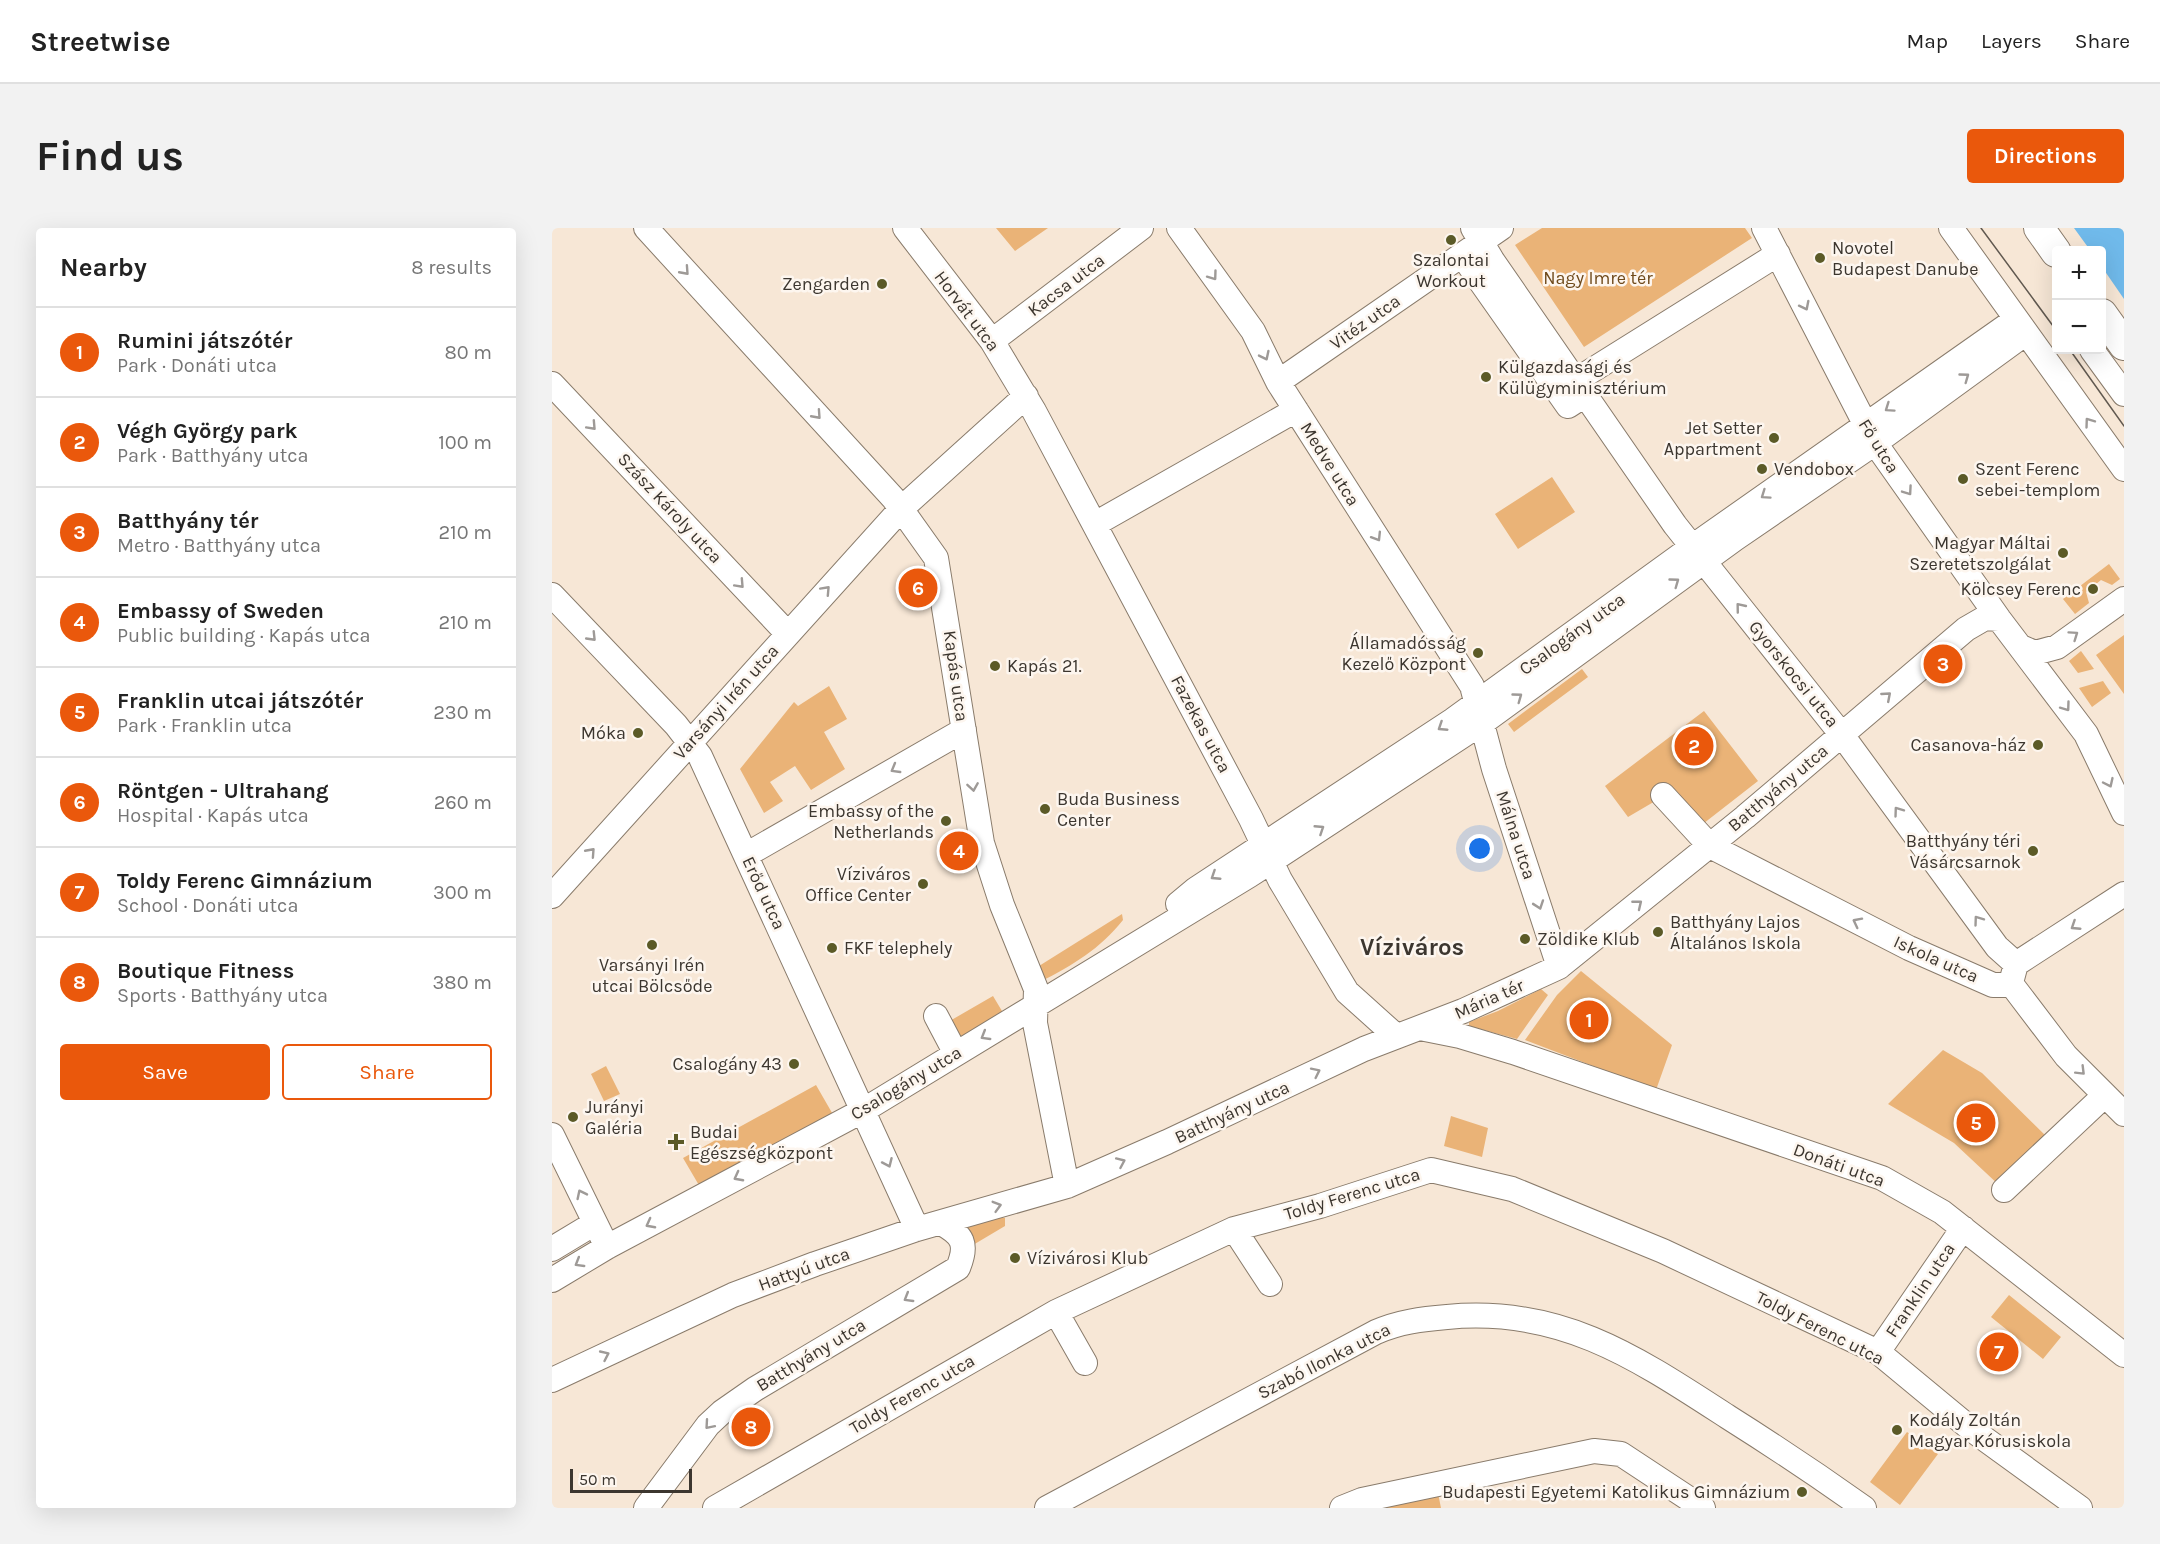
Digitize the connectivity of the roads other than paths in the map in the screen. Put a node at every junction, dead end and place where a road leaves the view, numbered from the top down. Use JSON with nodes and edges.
{"nodes":[{"id":1,"x":646,"y":228,"type":"edge"},
{"id":2,"x":905,"y":228,"type":"edge"},
{"id":3,"x":1141,"y":228,"type":"edge"},
{"id":4,"x":1179,"y":228,"type":"edge"},
{"id":5,"x":1764,"y":228,"type":"edge"},
{"id":6,"x":1951,"y":228,"type":"edge"},
{"id":7,"x":2039,"y":228,"type":"edge"},
{"id":8,"x":1485,"y":232,"type":"edge"},
{"id":9,"x":2052,"y":246,"type":"edge"},
{"id":10,"x":1778,"y":254,"type":"junction"},
{"id":11,"x":1462,"y":255,"type":"junction"},
{"id":12,"x":2106,"y":320,"type":"edge"},
{"id":13,"x":2020,"y":327,"type":"junction"},
{"id":14,"x":992,"y":341,"type":"junction"},
{"id":15,"x":2124,"y":345,"type":"edge"},
{"id":16,"x":2095,"y":354,"type":"edge"},
{"id":17,"x":1278,"y":382,"type":"junction"},
{"id":18,"x":552,"y":384,"type":"edge"},
{"id":19,"x":2124,"y":394,"type":"edge"},
{"id":20,"x":1026,"y":396,"type":"junction"},
{"id":21,"x":1572,"y":398,"type":"junction"},
{"id":22,"x":1296,"y":410,"type":"junction"},
{"id":23,"x":1870,"y":434,"type":"junction"},
{"id":24,"x":2124,"y":469,"type":"edge"},
{"id":25,"x":897,"y":504,"type":"junction"},
{"id":26,"x":1095,"y":524,"type":"junction"},
{"id":27,"x":1698,"y":554,"type":"junction"},
{"id":28,"x":552,"y":595,"type":"edge"},
{"id":29,"x":2124,"y":599,"type":"edge"},
{"id":30,"x":1999,"y":619,"type":"junction"},
{"id":31,"x":787,"y":633,"type":"junction"},
{"id":32,"x":2021,"y":647,"type":"junction"},
{"id":33,"x":1479,"y":713,"type":"junction"},
{"id":34,"x":964,"y":730,"type":"junction"},
{"id":35,"x":1842,"y":735,"type":"junction"},
{"id":36,"x":688,"y":740,"type":"junction"},
{"id":37,"x":1663,"y":795,"type":"dead end"},
{"id":38,"x":2124,"y":813,"type":"edge"},
{"id":39,"x":1710,"y":846,"type":"junction"},
{"id":40,"x":1268,"y":852,"type":"junction"},
{"id":41,"x":746,"y":855,"type":"junction"},
{"id":42,"x":2124,"y":894,"type":"edge"},
{"id":43,"x":552,"y":896,"type":"edge"},
{"id":44,"x":1559,"y":967,"type":"junction"},
{"id":45,"x":2014,"y":975,"type":"junction"},
{"id":46,"x":1036,"y":998,"type":"junction"},
{"id":47,"x":936,"y":1016,"type":"dead end"},
{"id":48,"x":1407,"y":1032,"type":"junction"},
{"id":49,"x":1513,"y":1052,"type":"joint"},
{"id":50,"x":956,"y":1054,"type":"junction"},
{"id":51,"x":2105,"y":1095,"type":"junction"},
{"id":52,"x":864,"y":1110,"type":"junction"},
{"id":53,"x":2124,"y":1114,"type":"edge"},
{"id":54,"x":552,"y":1135,"type":"edge"},
{"id":55,"x":1067,"y":1186,"type":"junction"},
{"id":56,"x":2004,"y":1190,"type":"dead end"},
{"id":57,"x":596,"y":1223,"type":"junction"},
{"id":58,"x":941,"y":1223,"type":"junction"},
{"id":59,"x":1963,"y":1228,"type":"junction"},
{"id":60,"x":917,"y":1229,"type":"junction"},
{"id":61,"x":1234,"y":1229,"type":"junction"},
{"id":62,"x":607,"y":1247,"type":"junction"},
{"id":63,"x":552,"y":1249,"type":"edge"},
{"id":64,"x":552,"y":1280,"type":"edge"},
{"id":65,"x":1270,"y":1284,"type":"dead end"},
{"id":66,"x":1056,"y":1312,"type":"junction"},
{"id":67,"x":1878,"y":1352,"type":"junction"},
{"id":68,"x":2124,"y":1355,"type":"edge"},
{"id":69,"x":1085,"y":1363,"type":"dead end"},
{"id":70,"x":552,"y":1380,"type":"edge"},
{"id":71,"x":646,"y":1508,"type":"edge"},
{"id":72,"x":715,"y":1508,"type":"edge"},
{"id":73,"x":1047,"y":1508,"type":"edge"},
{"id":74,"x":1342,"y":1508,"type":"edge"},
{"id":75,"x":1703,"y":1508,"type":"edge"},
{"id":76,"x":1864,"y":1508,"type":"edge"},
{"id":77,"x":2080,"y":1508,"type":"edge"}],
"edges":[{"from":1,"to":25,"type":"street","name":"Kapás utca","one_way":true},
{"from":2,"to":14,"type":"street","name":"Horvát utca"},
{"from":3,"to":14,"type":"street","name":"Kacsa utca"},
{"from":4,"to":17,"type":"street","name":"Medve utca","one_way":true},
{"from":5,"to":10,"type":"street","name":"Fő utca"},
{"from":6,"to":13,"type":"street"},
{"from":7,"to":9,"type":"main road"},
{"from":8,"to":11,"type":"street","name":"Vitéz utca"},
{"from":8,"to":21,"type":"street"},
{"from":10,"to":21,"type":"street"},
{"from":10,"to":23,"type":"street","name":"Fő utca","one_way":true},
{"from":11,"to":17,"type":"street","name":"Vitéz utca"},
{"from":11,"to":21,"type":"street"},
{"from":12,"to":15,"type":"main road"},
{"from":13,"to":23,"type":"street","name":"Csalogány utca"},
{"from":24,"to":13,"type":"street","one_way":true},
{"from":14,"to":20,"type":"street","name":"Horvát utca"},
{"from":16,"to":19,"type":"street"},
{"from":17,"to":22,"type":"street","name":"Medve utca"},
{"from":18,"to":31,"type":"street","name":"Szász Károly utca","one_way":true},
{"from":20,"to":25,"type":"street"},
{"from":20,"to":26,"type":"street","name":"Fazekas utca"},
{"from":21,"to":27,"type":"street","name":"Gyorskocsi utca"},
{"from":22,"to":26,"type":"street"},
{"from":22,"to":33,"type":"street","name":"Medve utca","one_way":true},
{"from":23,"to":27,"type":"street","name":"Csalogány utca"},
{"from":23,"to":30,"type":"street","name":"Fő utca","one_way":true},
{"from":31,"to":25,"type":"street","name":"Varsányi Irén utca","one_way":true},
{"from":25,"to":34,"type":"street","name":"Kapás utca"},
{"from":26,"to":40,"type":"street","name":"Fazekas utca"},
{"from":27,"to":33,"type":"street","name":"Csalogány utca"},
{"from":35,"to":27,"type":"street","name":"Gyorskocsi utca","one_way":true},
{"from":28,"to":36,"type":"street","name":"Erőd utca","one_way":true},
{"from":32,"to":29,"type":"street","one_way":true},
{"from":30,"to":32,"type":"street","name":"Fő utca"},
{"from":35,"to":30,"type":"street","name":"Batthyány utca","one_way":true},
{"from":31,"to":36,"type":"street","name":"Varsányi Irén utca"},
{"from":32,"to":38,"type":"street","name":"Fő utca","one_way":true},
{"from":33,"to":40,"type":"street","name":"Csalogány utca"},
{"from":33,"to":44,"type":"street","name":"Málna utca","one_way":true},
{"from":34,"to":41,"type":"street","one_way":true},
{"from":34,"to":46,"type":"street","name":"Kapás utca","one_way":true},
{"from":35,"to":39,"type":"street","name":"Batthyány utca"},
{"from":45,"to":35,"type":"street","name":"Gyorskocsi utca","one_way":true},
{"from":36,"to":41,"type":"street","name":"Erőd utca"},
{"from":43,"to":36,"type":"street","name":"Varsányi Irén utca","one_way":true},
{"from":37,"to":39,"type":"street"},
{"from":44,"to":39,"type":"street","name":"Batthyány utca","one_way":true},
{"from":45,"to":39,"type":"street","name":"Iskola utca","one_way":true},
{"from":40,"to":46,"type":"street","name":"Csalogány utca"},
{"from":40,"to":48,"type":"street","name":"Fazekas utca"},
{"from":41,"to":52,"type":"street","name":"Erőd utca"},
{"from":42,"to":45,"type":"street","one_way":true},
{"from":44,"to":48,"type":"street","name":"Mária tér"},
{"from":45,"to":51,"type":"street","one_way":true},
{"from":46,"to":50,"type":"street","name":"Csalogány utca","one_way":true},
{"from":46,"to":55,"type":"street","name":"Kapás utca"},
{"from":47,"to":50,"type":"street"},
{"from":48,"to":49,"type":"street","name":"Mária tér"},
{"from":55,"to":48,"type":"street","name":"Batthyány utca","one_way":true},
{"from":49,"to":59,"type":"street","name":"Donáti utca"},
{"from":50,"to":52,"type":"street","name":"Csalogány utca"},
{"from":51,"to":53,"type":"street"},
{"from":51,"to":56,"type":"street"},
{"from":52,"to":60,"type":"street","name":"Erőd utca","one_way":true},
{"from":52,"to":62,"type":"street","name":"Csalogány utca","one_way":true},
{"from":57,"to":54,"type":"street","one_way":true},
{"from":58,"to":55,"type":"street","name":"Hattyú utca","one_way":true},
{"from":57,"to":62,"type":"street"},
{"from":57,"to":63,"type":"street"},
{"from":58,"to":60,"type":"street","name":"Hattyú utca"},
{"from":58,"to":71,"type":"street","name":"Batthyány utca","one_way":true},
{"from":59,"to":67,"type":"street","name":"Franklin utca"},
{"from":59,"to":68,"type":"street","name":"Donáti utca"},
{"from":70,"to":60,"type":"street","name":"Hattyú utca","one_way":true},
{"from":61,"to":65,"type":"street"},
{"from":61,"to":66,"type":"street","name":"Toldy Ferenc utca"},
{"from":61,"to":67,"type":"street","name":"Toldy Ferenc utca"},
{"from":62,"to":64,"type":"street","name":"Csalogány utca","one_way":true},
{"from":66,"to":69,"type":"street"},
{"from":66,"to":72,"type":"street","name":"Toldy Ferenc utca"},
{"from":67,"to":77,"type":"street","name":"Toldy Ferenc utca"},
{"from":73,"to":76,"type":"street","name":"Szabó Ilonka utca"},
{"from":74,"to":75,"type":"street"}]}
